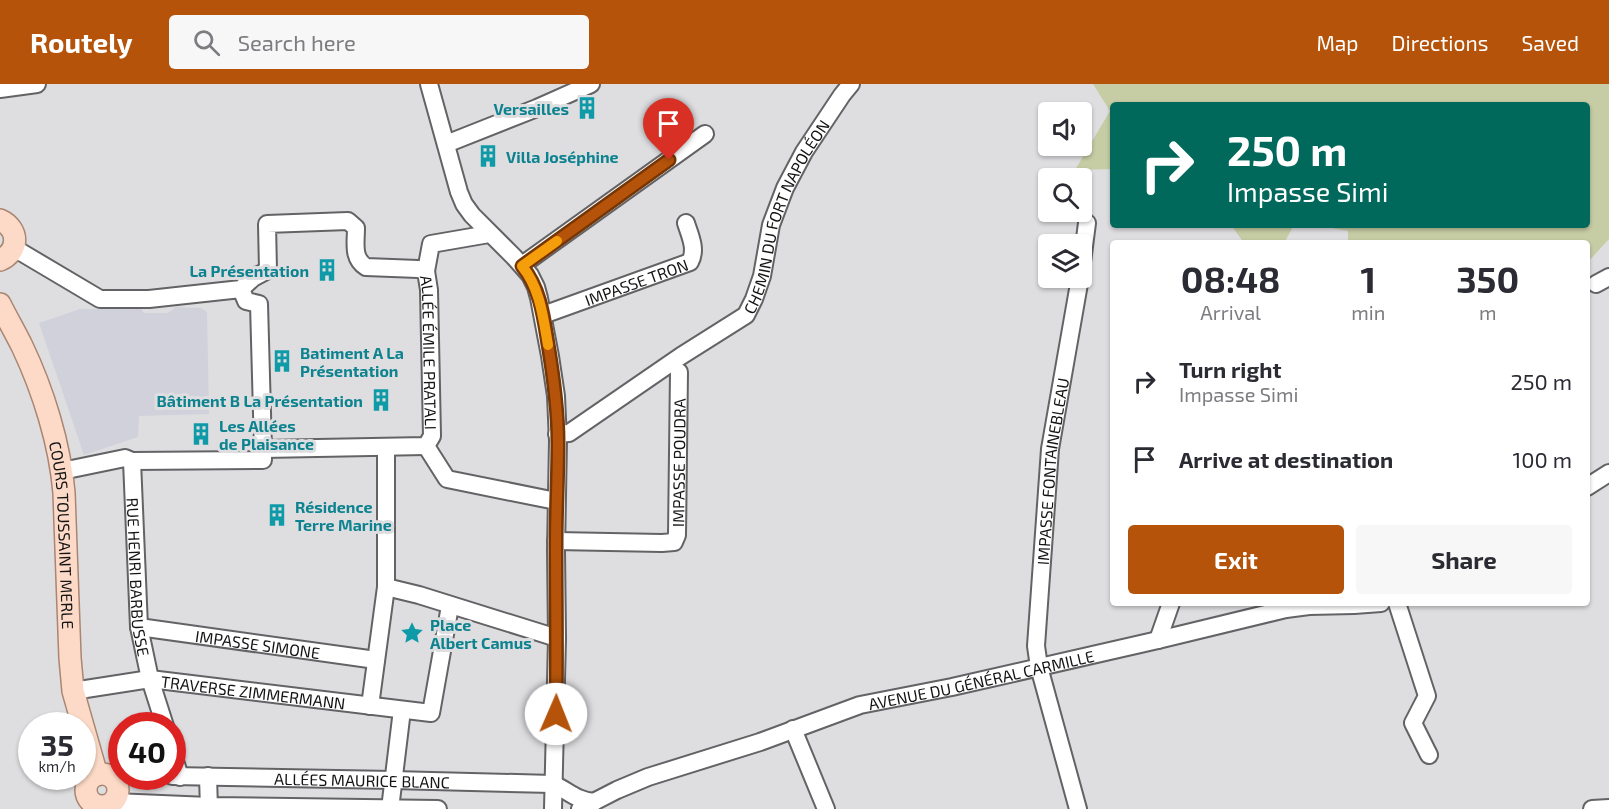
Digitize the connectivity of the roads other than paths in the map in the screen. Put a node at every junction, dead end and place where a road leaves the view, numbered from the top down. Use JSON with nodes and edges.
{"nodes":[{"id":1,"x":37,"y":84,"type":"edge"},
{"id":2,"x":429,"y":84,"type":"edge"},
{"id":3,"x":591,"y":84,"type":"edge"},
{"id":4,"x":851,"y":84,"type":"edge"},
{"id":5,"x":0,"y":89,"type":"edge"},
{"id":6,"x":705,"y":134,"type":"dead end"},
{"id":7,"x":446,"y":144,"type":"junction"},
{"id":8,"x":0,"y":220,"type":"edge"},
{"id":9,"x":1088,"y":223,"type":"dead end"},
{"id":10,"x":686,"y":224,"type":"dead end"},
{"id":11,"x":489,"y":234,"type":"junction"},
{"id":12,"x":1086,"y":234,"type":"edge"},
{"id":13,"x":7,"y":254,"type":"edge"},
{"id":14,"x":522,"y":266,"type":"junction"},
{"id":15,"x":426,"y":271,"type":"junction"},
{"id":16,"x":1078,"y":288,"type":"edge"},
{"id":17,"x":241,"y":289,"type":"junction"},
{"id":18,"x":0,"y":304,"type":"edge"},
{"id":19,"x":543,"y":315,"type":"junction"},
{"id":20,"x":679,"y":372,"type":"dead end"},
{"id":21,"x":557,"y":434,"type":"junction"},
{"id":22,"x":426,"y":446,"type":"junction"},
{"id":23,"x":386,"y":447,"type":"junction"},
{"id":24,"x":263,"y":449,"type":"junction"},
{"id":25,"x":132,"y":461,"type":"junction"},
{"id":26,"x":62,"y":471,"type":"junction"},
{"id":27,"x":1609,"y":473,"type":"edge"},
{"id":28,"x":1590,"y":485,"type":"edge"},
{"id":29,"x":556,"y":501,"type":"junction"},
{"id":30,"x":556,"y":541,"type":"junction"},
{"id":31,"x":386,"y":587,"type":"junction"},
{"id":32,"x":450,"y":606,"type":"junction"},
{"id":33,"x":1170,"y":606,"type":"edge"},
{"id":34,"x":1300,"y":606,"type":"edge"},
{"id":35,"x":1398,"y":606,"type":"edge"},
{"id":36,"x":140,"y":627,"type":"junction"},
{"id":37,"x":557,"y":638,"type":"junction"},
{"id":38,"x":1158,"y":640,"type":"junction"},
{"id":39,"x":376,"y":660,"type":"junction"},
{"id":40,"x":1039,"y":667,"type":"junction"},
{"id":41,"x":150,"y":679,"type":"junction"},
{"id":42,"x":73,"y":691,"type":"junction"},
{"id":43,"x":370,"y":706,"type":"junction"},
{"id":44,"x":402,"y":710,"type":"junction"},
{"id":45,"x":161,"y":712,"type":"edge"},
{"id":46,"x":793,"y":729,"type":"junction"},
{"id":47,"x":1429,"y":754,"type":"dead end"},
{"id":48,"x":108,"y":775,"type":"edge"},
{"id":49,"x":186,"y":776,"type":"edge"},
{"id":50,"x":208,"y":776,"type":"junction"},
{"id":51,"x":393,"y":780,"type":"junction"},
{"id":52,"x":553,"y":784,"type":"junction"},
{"id":53,"x":108,"y":806,"type":"edge"},
{"id":54,"x":587,"y":806,"type":"edge"},
{"id":55,"x":209,"y":807,"type":"edge"},
{"id":56,"x":390,"y":808,"type":"edge"},
{"id":57,"x":1609,"y":808,"type":"edge"},
{"id":58,"x":438,"y":809,"type":"edge"},
{"id":59,"x":553,"y":809,"type":"edge"},
{"id":60,"x":826,"y":809,"type":"edge"},
{"id":61,"x":1078,"y":809,"type":"edge"},
{"id":62,"x":1592,"y":809,"type":"edge"}],
"edges":[{"from":1,"to":5,"type":"street"},
{"from":2,"to":7,"type":"street"},
{"from":3,"to":7,"type":"street"},
{"from":4,"to":21,"type":"street","name":"CHEMIN DU FORT NAPOLÉON"},
{"from":6,"to":14,"type":"street"},
{"from":7,"to":11,"type":"street"},
{"from":8,"to":13,"type":"main road"},
{"from":9,"to":12,"type":"street"},
{"from":10,"to":19,"type":"street","name":"IMPASSE TRON"},
{"from":11,"to":14,"type":"street"},
{"from":11,"to":15,"type":"street"},
{"from":13,"to":17,"type":"street","name":"ALLÉE ÉMILE PRATALI"},
{"from":14,"to":19,"type":"street"},
{"from":15,"to":17,"type":"street","name":"ALLÉE ÉMILE PRATALI"},
{"from":15,"to":22,"type":"street","name":"ALLÉE ÉMILE PRATALI"},
{"from":16,"to":40,"type":"street","name":"IMPASSE FONTAINEBLEAU"},
{"from":17,"to":24,"type":"street"},
{"from":18,"to":26,"type":"main road","name":"COURS TOUSSAINT MERLE"},
{"from":19,"to":21,"type":"street"},
{"from":20,"to":30,"type":"street","name":"IMPASSE POUDRA"},
{"from":21,"to":29,"type":"street"},
{"from":22,"to":23,"type":"street","name":"ALLÉE ÉMILE PRATALI"},
{"from":22,"to":29,"type":"street"},
{"from":23,"to":24,"type":"street","name":"ALLÉE ÉMILE PRATALI"},
{"from":23,"to":31,"type":"street"},
{"from":24,"to":25,"type":"street"},
{"from":25,"to":26,"type":"street"},
{"from":25,"to":36,"type":"street","name":"RUE HENRI BARBUSSE"},
{"from":26,"to":42,"type":"main road","name":"COURS TOUSSAINT MERLE"},
{"from":27,"to":28,"type":"street"},
{"from":29,"to":30,"type":"street"},
{"from":30,"to":37,"type":"street"},
{"from":31,"to":32,"type":"street"},
{"from":31,"to":39,"type":"street"},
{"from":32,"to":37,"type":"street"},
{"from":32,"to":44,"type":"street","name":"TRAVERSE ZIMMERMANN"},
{"from":33,"to":38,"type":"street"},
{"from":34,"to":38,"type":"street","name":"AVENUE DU GÉNÉRAL CARMILLE"},
{"from":35,"to":47,"type":"street"},
{"from":36,"to":39,"type":"street","name":"IMPASSE SIMONE"},
{"from":36,"to":41,"type":"street","name":"RUE HENRI BARBUSSE"},
{"from":37,"to":52,"type":"street"},
{"from":38,"to":40,"type":"street","name":"AVENUE DU GÉNÉRAL CARMILLE"},
{"from":39,"to":43,"type":"street"},
{"from":40,"to":46,"type":"street","name":"AVENUE DU GÉNÉRAL CARMILLE"},
{"from":40,"to":61,"type":"street","name":"IMPASSE FONTAINEBLEAU"},
{"from":41,"to":42,"type":"street","name":"TRAVERSE ZIMMERMANN"},
{"from":41,"to":43,"type":"street","name":"TRAVERSE ZIMMERMANN"},
{"from":41,"to":45,"type":"street","name":"RUE HENRI BARBUSSE"},
{"from":42,"to":48,"type":"main road","name":"COURS TOUSSAINT MERLE"},
{"from":43,"to":44,"type":"street","name":"TRAVERSE ZIMMERMANN"},
{"from":44,"to":51,"type":"street"},
{"from":46,"to":54,"type":"street","name":"AVENUE DU GÉNÉRAL CARMILLE"},
{"from":46,"to":60,"type":"street"},
{"from":48,"to":53,"type":"main road"},
{"from":49,"to":50,"type":"street","name":"ALLÉES MAURICE BLANC"},
{"from":50,"to":51,"type":"street","name":"ALLÉES MAURICE BLANC"},
{"from":50,"to":55,"type":"street"},
{"from":51,"to":52,"type":"street","name":"ALLÉES MAURICE BLANC"},
{"from":51,"to":56,"type":"street"},
{"from":52,"to":54,"type":"street","name":"AVENUE DU GÉNÉRAL CARMILLE"},
{"from":52,"to":59,"type":"street"},
{"from":53,"to":55,"type":"street","name":"ALLÉES MAURICE BLANC"},
{"from":55,"to":56,"type":"street","name":"ALLÉES MAURICE BLANC"},
{"from":56,"to":58,"type":"street","name":"ALLÉES MAURICE BLANC"},
{"from":57,"to":62,"type":"street"}]}
